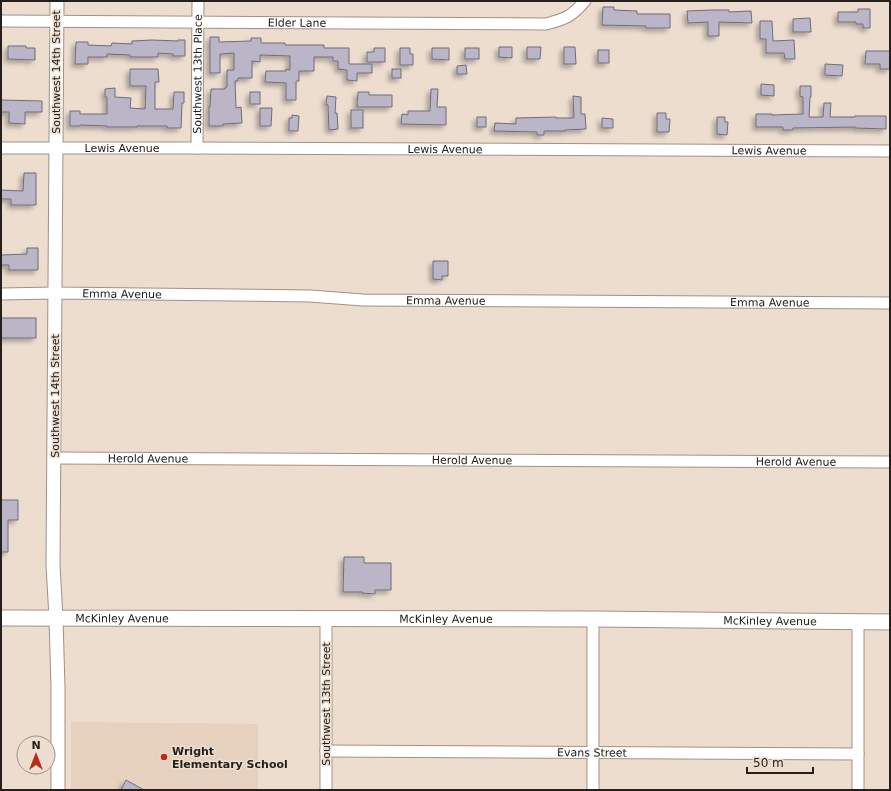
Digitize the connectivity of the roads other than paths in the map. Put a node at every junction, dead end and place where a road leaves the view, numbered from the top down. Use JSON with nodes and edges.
{"nodes":[{"id":1,"x":57,"y":1,"type":"edge"},
{"id":2,"x":198,"y":1,"type":"edge"},
{"id":3,"x":585,"y":1,"type":"edge"},
{"id":4,"x":1,"y":21,"type":"edge"},
{"id":5,"x":56,"y":21,"type":"junction"},
{"id":6,"x":198,"y":22,"type":"junction"},
{"id":7,"x":56,"y":147,"type":"junction"},
{"id":8,"x":1,"y":148,"type":"edge"},
{"id":9,"x":197,"y":148,"type":"junction"},
{"id":10,"x":890,"y":151,"type":"edge"},
{"id":11,"x":55,"y":293,"type":"junction"},
{"id":12,"x":1,"y":294,"type":"edge"},
{"id":13,"x":890,"y":303,"type":"edge"},
{"id":14,"x":54,"y":458,"type":"junction"},
{"id":15,"x":890,"y":462,"type":"edge"},
{"id":16,"x":1,"y":618,"type":"edge"},
{"id":17,"x":56,"y":618,"type":"junction"},
{"id":18,"x":326,"y":619,"type":"junction"},
{"id":19,"x":593,"y":619,"type":"junction"},
{"id":20,"x":858,"y":622,"type":"junction"},
{"id":21,"x":890,"y":622,"type":"edge"},
{"id":22,"x":326,"y":751,"type":"junction"},
{"id":23,"x":593,"y":752,"type":"junction"},
{"id":24,"x":858,"y":754,"type":"junction"},
{"id":25,"x":58,"y":790,"type":"edge"},
{"id":26,"x":326,"y":790,"type":"edge"},
{"id":27,"x":593,"y":790,"type":"edge"},
{"id":28,"x":858,"y":790,"type":"edge"}],
"edges":[{"from":1,"to":5,"type":"street","name":"Southwest 14th Street"},
{"from":2,"to":6,"type":"street","name":"Southwest 13th Place"},
{"from":3,"to":6,"type":"street","name":"Elder Lane"},
{"from":4,"to":5,"type":"street","name":"Elder Lane"},
{"from":5,"to":6,"type":"street","name":"Elder Lane"},
{"from":5,"to":7,"type":"street","name":"Southwest 14th Street"},
{"from":6,"to":9,"type":"street","name":"Southwest 13th Place"},
{"from":7,"to":8,"type":"street","name":"Lewis Avenue"},
{"from":7,"to":9,"type":"street","name":"Lewis Avenue"},
{"from":7,"to":11,"type":"street","name":"Southwest 14th Street"},
{"from":9,"to":10,"type":"street","name":"Lewis Avenue"},
{"from":11,"to":12,"type":"street","name":"Emma Avenue"},
{"from":11,"to":13,"type":"street","name":"Emma Avenue"},
{"from":11,"to":14,"type":"street","name":"Southwest 14th Street"},
{"from":14,"to":15,"type":"street","name":"Herold Avenue"},
{"from":14,"to":17,"type":"street","name":"Southwest 14th Street"},
{"from":16,"to":17,"type":"main road","name":"McKinley Avenue"},
{"from":17,"to":18,"type":"main road","name":"McKinley Avenue"},
{"from":17,"to":25,"type":"street","name":"Southwest 14th Street"},
{"from":18,"to":19,"type":"main road","name":"McKinley Avenue"},
{"from":18,"to":22,"type":"street","name":"Southwest 13th Street"},
{"from":19,"to":20,"type":"main road","name":"McKinley Avenue"},
{"from":19,"to":23,"type":"street"},
{"from":20,"to":21,"type":"main road","name":"McKinley Avenue"},
{"from":20,"to":24,"type":"street"},
{"from":22,"to":23,"type":"street","name":"Evans Street"},
{"from":22,"to":26,"type":"street","name":"Southwest 13th Street"},
{"from":23,"to":24,"type":"street","name":"Evans Street"},
{"from":23,"to":27,"type":"street"},
{"from":24,"to":28,"type":"street"}]}
